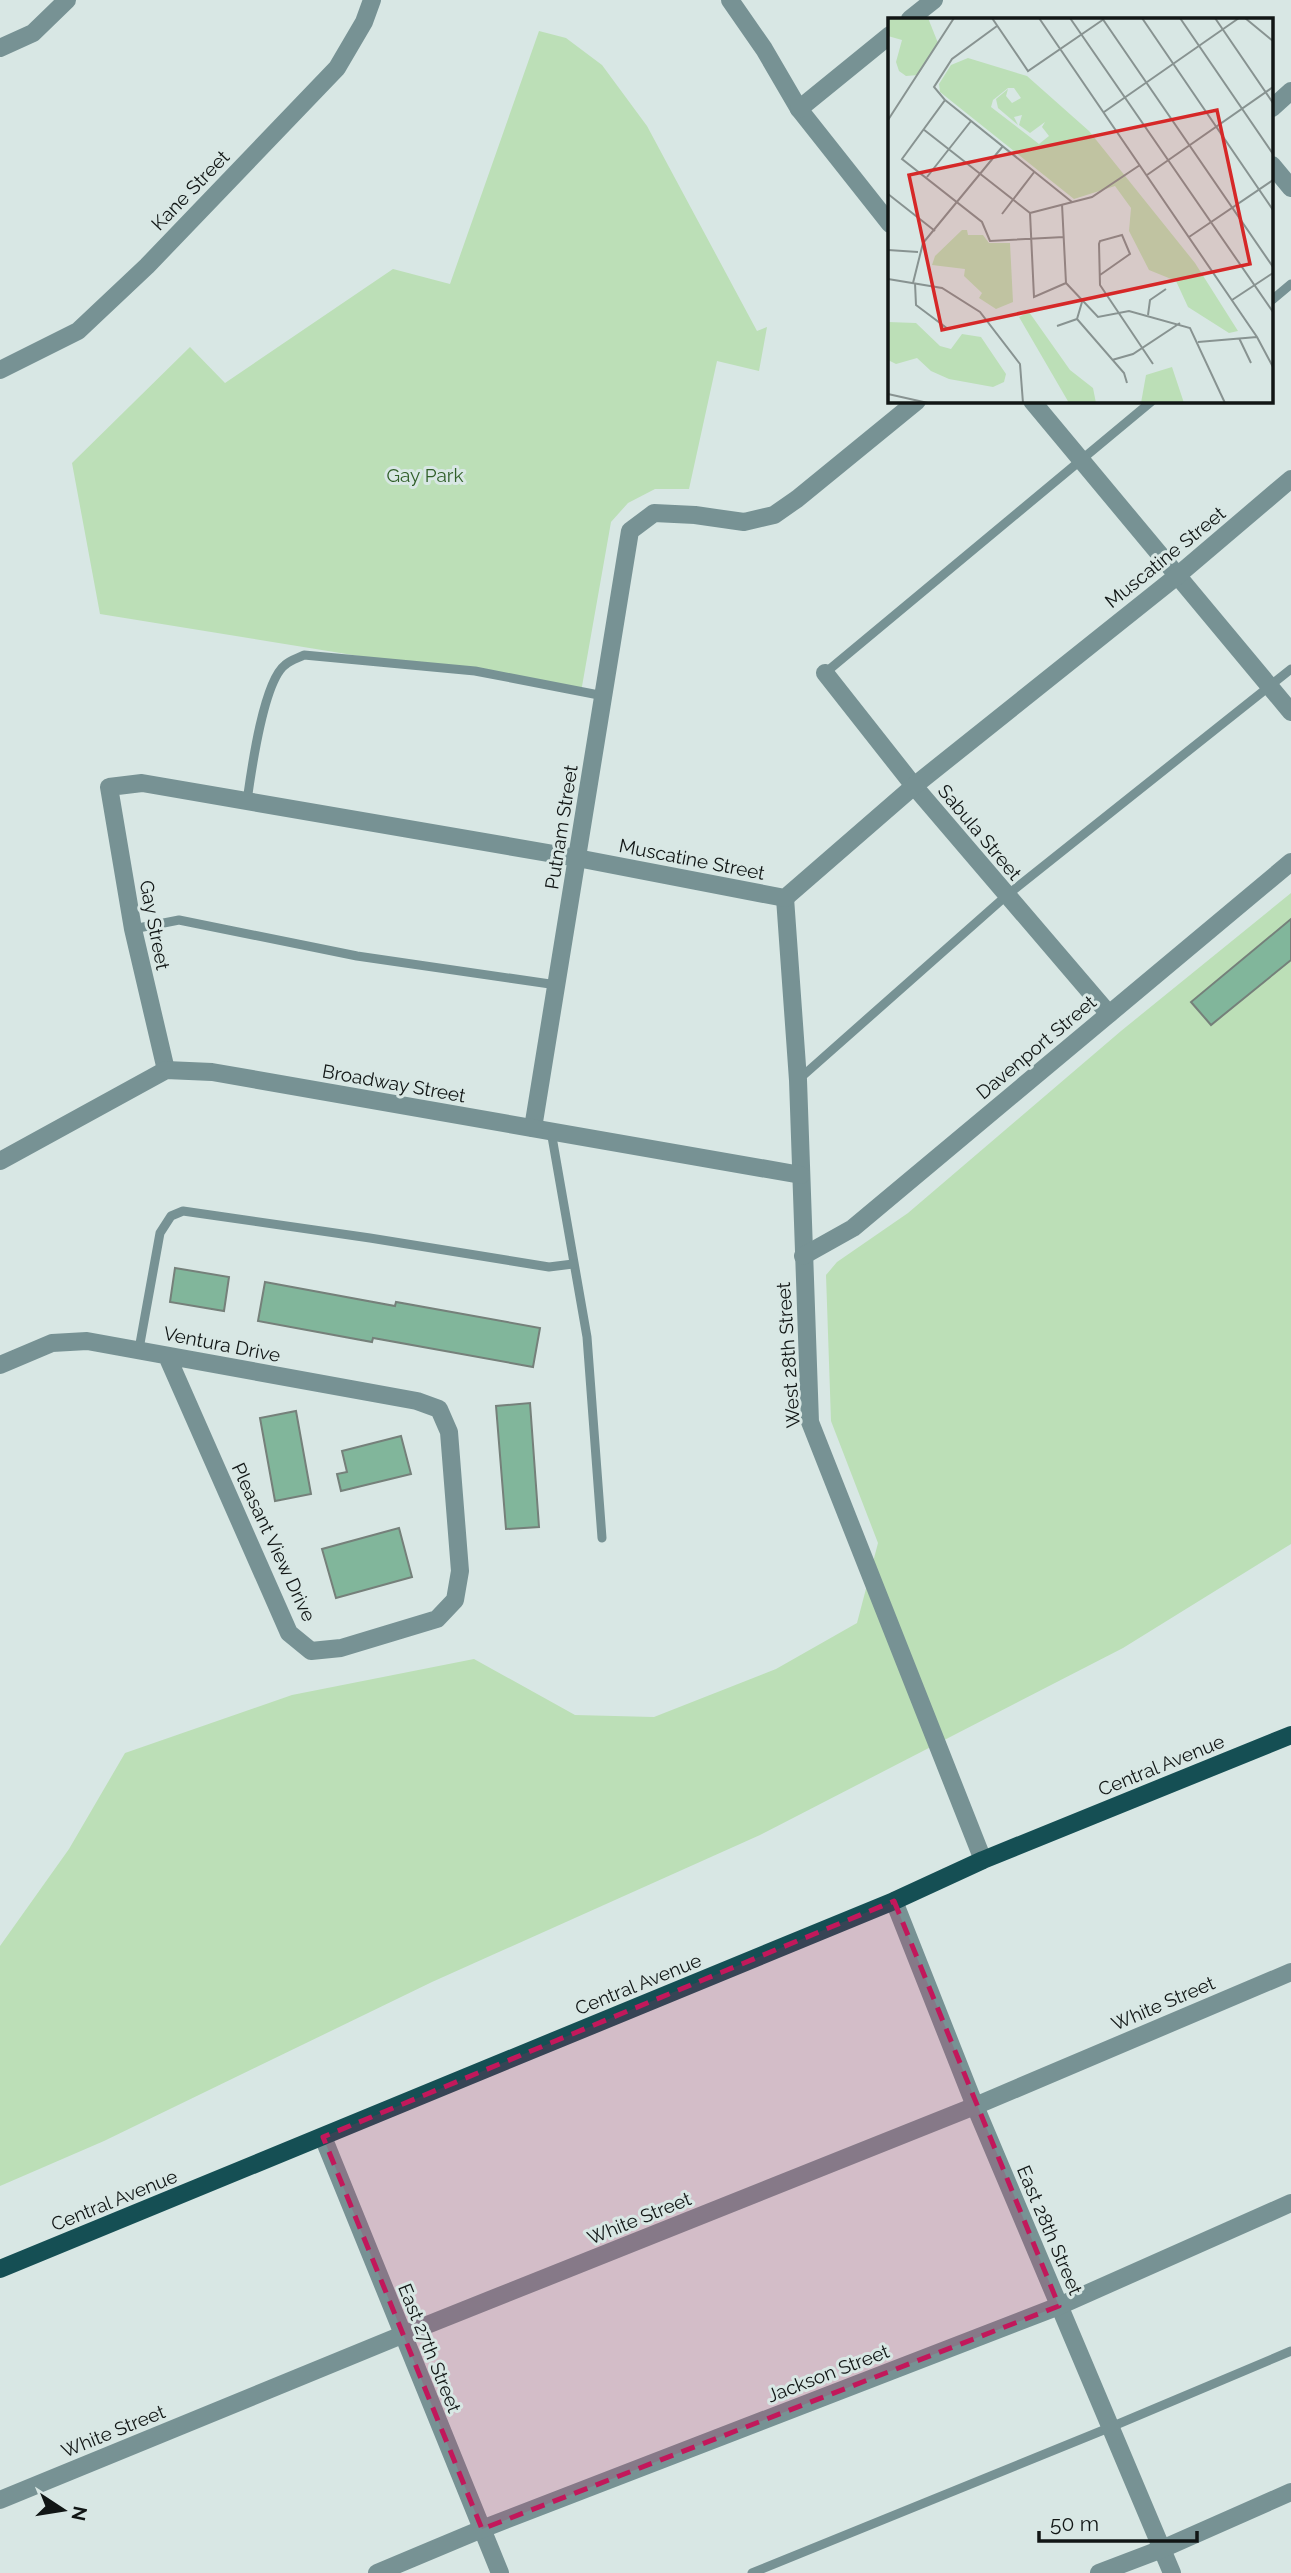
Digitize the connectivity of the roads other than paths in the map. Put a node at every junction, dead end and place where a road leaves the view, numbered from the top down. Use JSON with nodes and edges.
{"nodes":[{"id":1,"x":67,"y":0,"type":"edge"},
{"id":2,"x":372,"y":0,"type":"edge"},
{"id":3,"x":730,"y":0,"type":"edge"},
{"id":4,"x":934,"y":0,"type":"edge"},
{"id":5,"x":911,"y":18,"type":"edge"},
{"id":6,"x":888,"y":37,"type":"edge"},
{"id":7,"x":0,"y":48,"type":"edge"},
{"id":8,"x":1291,"y":91,"type":"edge"},
{"id":9,"x":1274,"y":106,"type":"edge"},
{"id":10,"x":799,"y":108,"type":"junction"},
{"id":11,"x":1274,"y":167,"type":"edge"},
{"id":12,"x":1291,"y":188,"type":"edge"},
{"id":13,"x":888,"y":222,"type":"edge"},
{"id":14,"x":1291,"y":284,"type":"edge"},
{"id":15,"x":1274,"y":298,"type":"edge"},
{"id":16,"x":0,"y":370,"type":"edge"},
{"id":17,"x":916,"y":402,"type":"edge"},
{"id":18,"x":1033,"y":402,"type":"edge"},
{"id":19,"x":1151,"y":402,"type":"edge"},
{"id":20,"x":1082,"y":459,"type":"junction"},
{"id":21,"x":1291,"y":480,"type":"edge"},
{"id":22,"x":1177,"y":576,"type":"junction"},
{"id":23,"x":1291,"y":669,"type":"edge"},
{"id":24,"x":825,"y":673,"type":"joint"},
{"id":25,"x":1269,"y":687,"type":"junction"},
{"id":26,"x":604,"y":696,"type":"junction"},
{"id":27,"x":1291,"y":712,"type":"edge"},
{"id":28,"x":914,"y":786,"type":"junction"},
{"id":29,"x":109,"y":787,"type":"joint"},
{"id":30,"x":247,"y":801,"type":"junction"},
{"id":31,"x":577,"y":858,"type":"junction"},
{"id":32,"x":1291,"y":863,"type":"edge"},
{"id":33,"x":1006,"y":896,"type":"junction"},
{"id":34,"x":785,"y":898,"type":"junction"},
{"id":35,"x":133,"y":929,"type":"junction"},
{"id":36,"x":557,"y":985,"type":"junction"},
{"id":37,"x":1109,"y":1014,"type":"junction"},
{"id":38,"x":166,"y":1069,"type":"junction"},
{"id":39,"x":799,"y":1080,"type":"junction"},
{"id":40,"x":542,"y":1130,"type":"junction"},
{"id":41,"x":0,"y":1161,"type":"edge"},
{"id":42,"x":801,"y":1175,"type":"junction"},
{"id":43,"x":803,"y":1256,"type":"junction"},
{"id":44,"x":573,"y":1264,"type":"junction"},
{"id":45,"x":139,"y":1349,"type":"junction"},
{"id":46,"x":167,"y":1356,"type":"junction"},
{"id":47,"x":0,"y":1365,"type":"edge"},
{"id":48,"x":439,"y":1409,"type":"joint"},
{"id":49,"x":602,"y":1538,"type":"dead end"},
{"id":50,"x":1291,"y":1735,"type":"edge"},
{"id":51,"x":983,"y":1860,"type":"junction"},
{"id":52,"x":894,"y":1901,"type":"junction"},
{"id":53,"x":1291,"y":1972,"type":"edge"},
{"id":54,"x":975,"y":2106,"type":"junction"},
{"id":55,"x":323,"y":2137,"type":"junction"},
{"id":56,"x":1291,"y":2203,"type":"edge"},
{"id":57,"x":0,"y":2269,"type":"edge"},
{"id":58,"x":1059,"y":2306,"type":"junction"},
{"id":59,"x":402,"y":2335,"type":"junction"},
{"id":60,"x":1291,"y":2351,"type":"edge"},
{"id":61,"x":1111,"y":2427,"type":"junction"},
{"id":62,"x":1291,"y":2492,"type":"edge"},
{"id":63,"x":0,"y":2500,"type":"edge"},
{"id":64,"x":482,"y":2529,"type":"junction"},
{"id":65,"x":1161,"y":2549,"type":"junction"},
{"id":66,"x":377,"y":2573,"type":"edge"},
{"id":67,"x":500,"y":2573,"type":"edge"},
{"id":68,"x":752,"y":2573,"type":"edge"},
{"id":69,"x":1099,"y":2573,"type":"edge"},
{"id":70,"x":1172,"y":2573,"type":"edge"}],
"edges":[{"from":1,"to":7,"type":"street"},
{"from":2,"to":16,"type":"street","name":"Kane Street"},
{"from":3,"to":10,"type":"street"},
{"from":4,"to":5,"type":"street"},
{"from":6,"to":10,"type":"street"},
{"from":8,"to":9,"type":"street"},
{"from":10,"to":13,"type":"street"},
{"from":11,"to":12,"type":"street"},
{"from":14,"to":15,"type":"lane"},
{"from":17,"to":26,"type":"street","name":"Putnam Street"},
{"from":18,"to":20,"type":"street"},
{"from":19,"to":20,"type":"lane"},
{"from":20,"to":22,"type":"street"},
{"from":20,"to":24,"type":"lane"},
{"from":21,"to":22,"type":"street","name":"Muscatine Street"},
{"from":22,"to":25,"type":"street"},
{"from":22,"to":28,"type":"street","name":"Muscatine Street"},
{"from":23,"to":25,"type":"lane"},
{"from":24,"to":28,"type":"street","name":"Sabula Street"},
{"from":25,"to":27,"type":"street"},
{"from":25,"to":33,"type":"lane"},
{"from":26,"to":30,"type":"lane"},
{"from":26,"to":31,"type":"street","name":"Putnam Street"},
{"from":28,"to":33,"type":"street","name":"Sabula Street"},
{"from":28,"to":34,"type":"street","name":"Muscatine Street"},
{"from":29,"to":30,"type":"street","name":"Muscatine Street"},
{"from":29,"to":35,"type":"street","name":"Gay Street"},
{"from":30,"to":31,"type":"street","name":"Muscatine Street"},
{"from":31,"to":34,"type":"street","name":"Muscatine Street"},
{"from":31,"to":36,"type":"street","name":"Putnam Street"},
{"from":32,"to":37,"type":"street","name":"Davenport Street"},
{"from":33,"to":37,"type":"street","name":"Sabula Street"},
{"from":33,"to":39,"type":"lane"},
{"from":34,"to":39,"type":"street","name":"West 28th Street"},
{"from":35,"to":36,"type":"lane"},
{"from":35,"to":38,"type":"street","name":"Gay Street"},
{"from":36,"to":40,"type":"street","name":"Putnam Street"},
{"from":37,"to":43,"type":"street","name":"Davenport Street"},
{"from":38,"to":40,"type":"street","name":"Broadway Street"},
{"from":38,"to":41,"type":"street"},
{"from":39,"to":42,"type":"street","name":"West 28th Street"},
{"from":40,"to":42,"type":"street","name":"Broadway Street"},
{"from":40,"to":44,"type":"lane"},
{"from":42,"to":43,"type":"street","name":"West 28th Street"},
{"from":43,"to":51,"type":"street","name":"West 28th Street"},
{"from":44,"to":45,"type":"lane"},
{"from":44,"to":49,"type":"lane"},
{"from":45,"to":46,"type":"street","name":"Ventura Drive"},
{"from":45,"to":47,"type":"street","name":"Ventura Drive"},
{"from":46,"to":48,"type":"street","name":"Ventura Drive"},
{"from":46,"to":48,"type":"street","name":"Pleasant View Drive"},
{"from":50,"to":51,"type":"main road","name":"Central Avenue"},
{"from":51,"to":52,"type":"main road","name":"Central Avenue"},
{"from":52,"to":54,"type":"street","name":"East 28th Street"},
{"from":52,"to":55,"type":"main road","name":"Central Avenue"},
{"from":53,"to":54,"type":"street","name":"White Street"},
{"from":54,"to":58,"type":"street","name":"East 28th Street"},
{"from":54,"to":59,"type":"street","name":"White Street"},
{"from":55,"to":57,"type":"main road","name":"Central Avenue"},
{"from":55,"to":59,"type":"street","name":"East 27th Street"},
{"from":56,"to":58,"type":"street","name":"Jackson Street"},
{"from":58,"to":61,"type":"street","name":"East 28th Street"},
{"from":58,"to":64,"type":"street","name":"Jackson Street"},
{"from":59,"to":63,"type":"street","name":"White Street"},
{"from":59,"to":64,"type":"street","name":"East 27th Street"},
{"from":60,"to":61,"type":"lane"},
{"from":61,"to":65,"type":"street","name":"East 28th Street"},
{"from":61,"to":68,"type":"lane"},
{"from":62,"to":65,"type":"street"},
{"from":64,"to":66,"type":"street","name":"Jackson Street"},
{"from":64,"to":67,"type":"street","name":"East 27th Street"},
{"from":65,"to":69,"type":"street"},
{"from":65,"to":70,"type":"street","name":"East 28th Street"}]}
